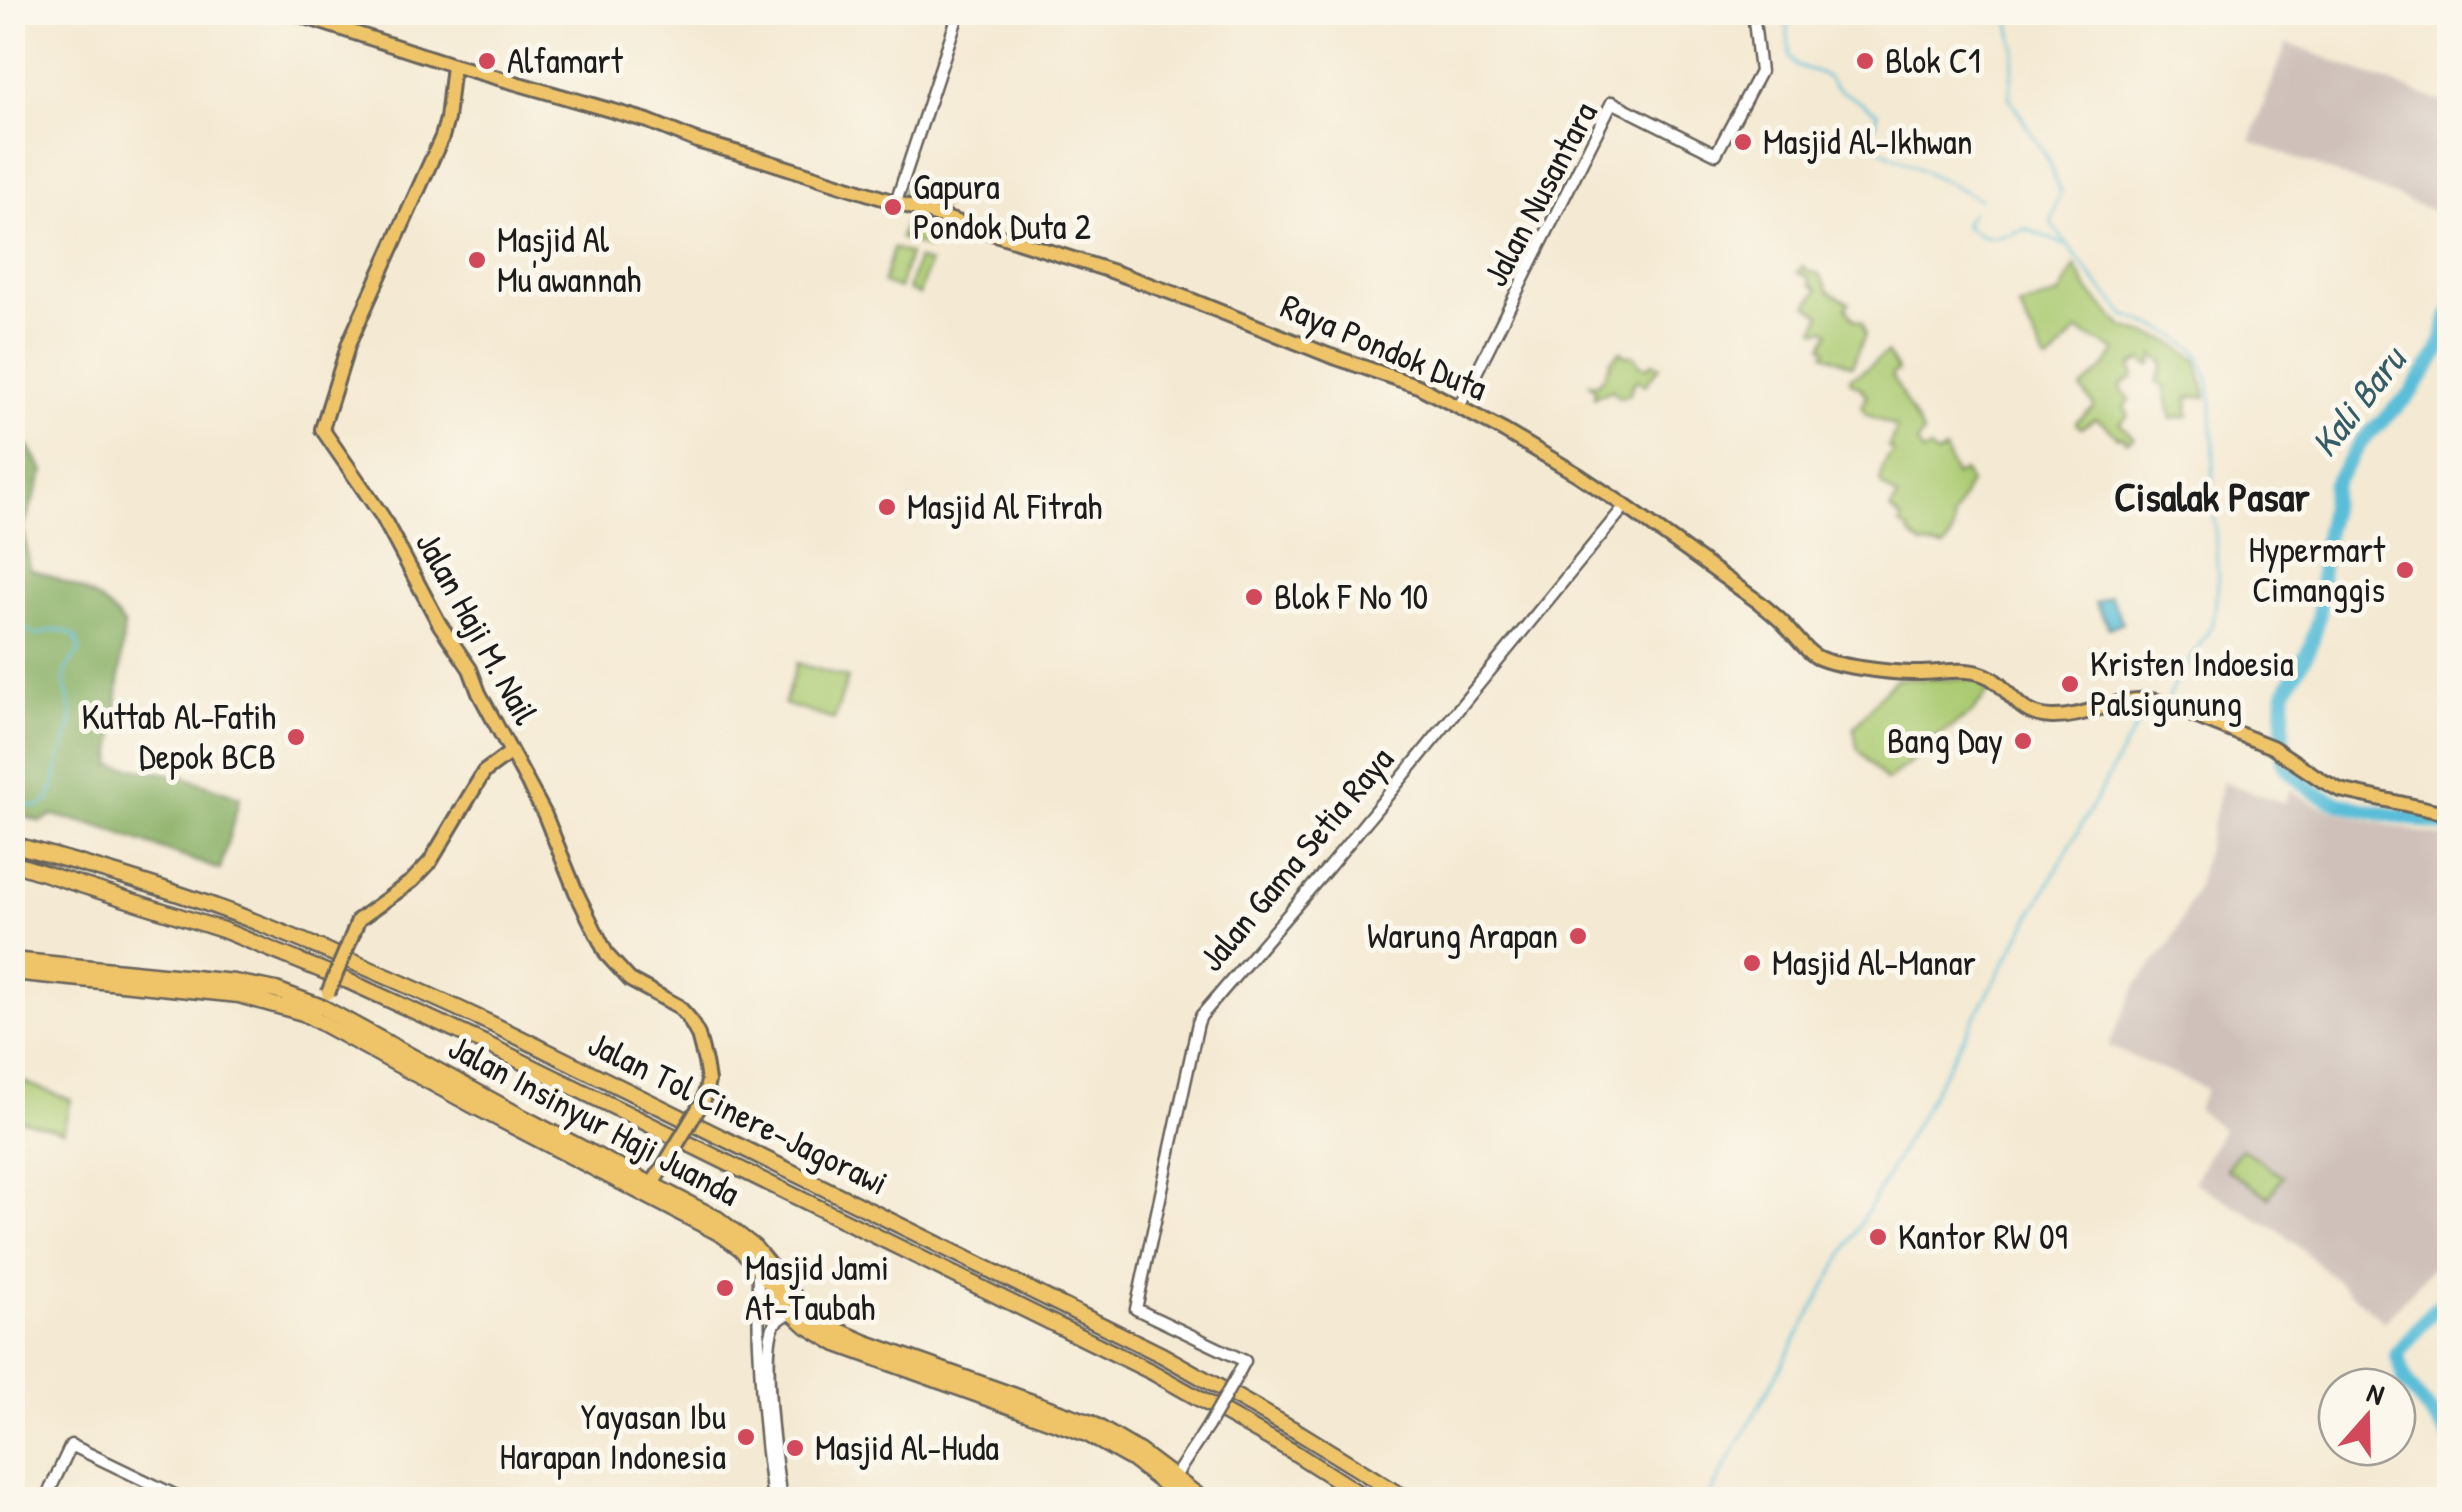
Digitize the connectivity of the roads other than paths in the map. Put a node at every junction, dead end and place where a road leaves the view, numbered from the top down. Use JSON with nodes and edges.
{"nodes":[{"id":1,"x":290,"y":12,"type":"edge"},
{"id":2,"x":959,"y":12,"type":"edge"},
{"id":3,"x":1753,"y":12,"type":"edge"},
{"id":4,"x":452,"y":66,"type":"junction"},
{"id":5,"x":896,"y":202,"type":"junction"},
{"id":6,"x":1459,"y":406,"type":"junction"},
{"id":7,"x":1625,"y":506,"type":"junction"},
{"id":8,"x":511,"y":752,"type":"junction"},
{"id":9,"x":2450,"y":814,"type":"edge"},
{"id":10,"x":12,"y":844,"type":"edge"},
{"id":11,"x":12,"y":863,"type":"edge"},
{"id":12,"x":12,"y":960,"type":"edge"},
{"id":13,"x":12,"y":972,"type":"edge"},
{"id":14,"x":325,"y":1000,"type":"junction"},
{"id":15,"x":477,"y":1100,"type":"junction"},
{"id":16,"x":652,"y":1184,"type":"junction"},
{"id":17,"x":758,"y":1268,"type":"junction"},
{"id":18,"x":794,"y":1314,"type":"junction"},
{"id":19,"x":765,"y":1329,"type":"junction"},
{"id":20,"x":766,"y":1388,"type":"junction"},
{"id":21,"x":1174,"y":1478,"type":"junction"},
{"id":22,"x":45,"y":1500,"type":"edge"},
{"id":23,"x":184,"y":1500,"type":"edge"},
{"id":24,"x":773,"y":1500,"type":"edge"},
{"id":25,"x":781,"y":1500,"type":"edge"},
{"id":26,"x":1185,"y":1500,"type":"edge"},
{"id":27,"x":1204,"y":1500,"type":"edge"},
{"id":28,"x":1369,"y":1500,"type":"edge"},
{"id":29,"x":1408,"y":1500,"type":"edge"}],
"edges":[{"from":1,"to":4,"type":"main road","name":"Raya Pondok Duta"},
{"from":2,"to":5,"type":"street"},
{"from":3,"to":6,"type":"street","name":"Jalan Nusantara"},
{"from":4,"to":5,"type":"main road","name":"Raya Pondok Duta"},
{"from":4,"to":8,"type":"main road","name":"Jalan Haji M. Nail"},
{"from":5,"to":6,"type":"main road","name":"Raya Pondok Duta"},
{"from":6,"to":7,"type":"main road","name":"Raya Pondok Duta"},
{"from":7,"to":9,"type":"main road","name":"Raya Pondok Duta"},
{"from":7,"to":21,"type":"street","name":"Jalan Gama Setia Raya","bridge":true},
{"from":8,"to":14,"type":"main road","bridge":true},
{"from":8,"to":16,"type":"main road","name":"Jalan Haji M. Nail","bridge":true},
{"from":10,"to":29,"type":"highway","name":"Jalan Tol Cinere–Jagorawi"},
{"from":11,"to":28,"type":"highway","name":"Jalan Tol Cinere–Jagorawi"},
{"from":12,"to":14,"type":"highway","name":"Jalan Insinyur Haji Juanda"},
{"from":13,"to":15,"type":"highway","name":"Jalan Insinyur Haji Juanda"},
{"from":14,"to":15,"type":"highway","name":"Jalan Insinyur Haji Juanda"},
{"from":15,"to":16,"type":"highway","name":"Jalan Insinyur Haji Juanda"},
{"from":15,"to":17,"type":"highway","name":"Jalan Insinyur Haji Juanda"},
{"from":16,"to":21,"type":"highway","name":"Jalan Insinyur Haji Juanda"},
{"from":17,"to":18,"type":"highway","name":"Jalan Insinyur Haji Juanda"},
{"from":17,"to":19,"type":"street"},
{"from":18,"to":19,"type":"street"},
{"from":18,"to":26,"type":"highway","name":"Jalan Insinyur Haji Juanda"},
{"from":19,"to":20,"type":"street"},
{"from":20,"to":24,"type":"street"},
{"from":20,"to":25,"type":"street"},
{"from":21,"to":27,"type":"highway","name":"Jalan Insinyur Haji Juanda"},
{"from":22,"to":23,"type":"street"}]}
